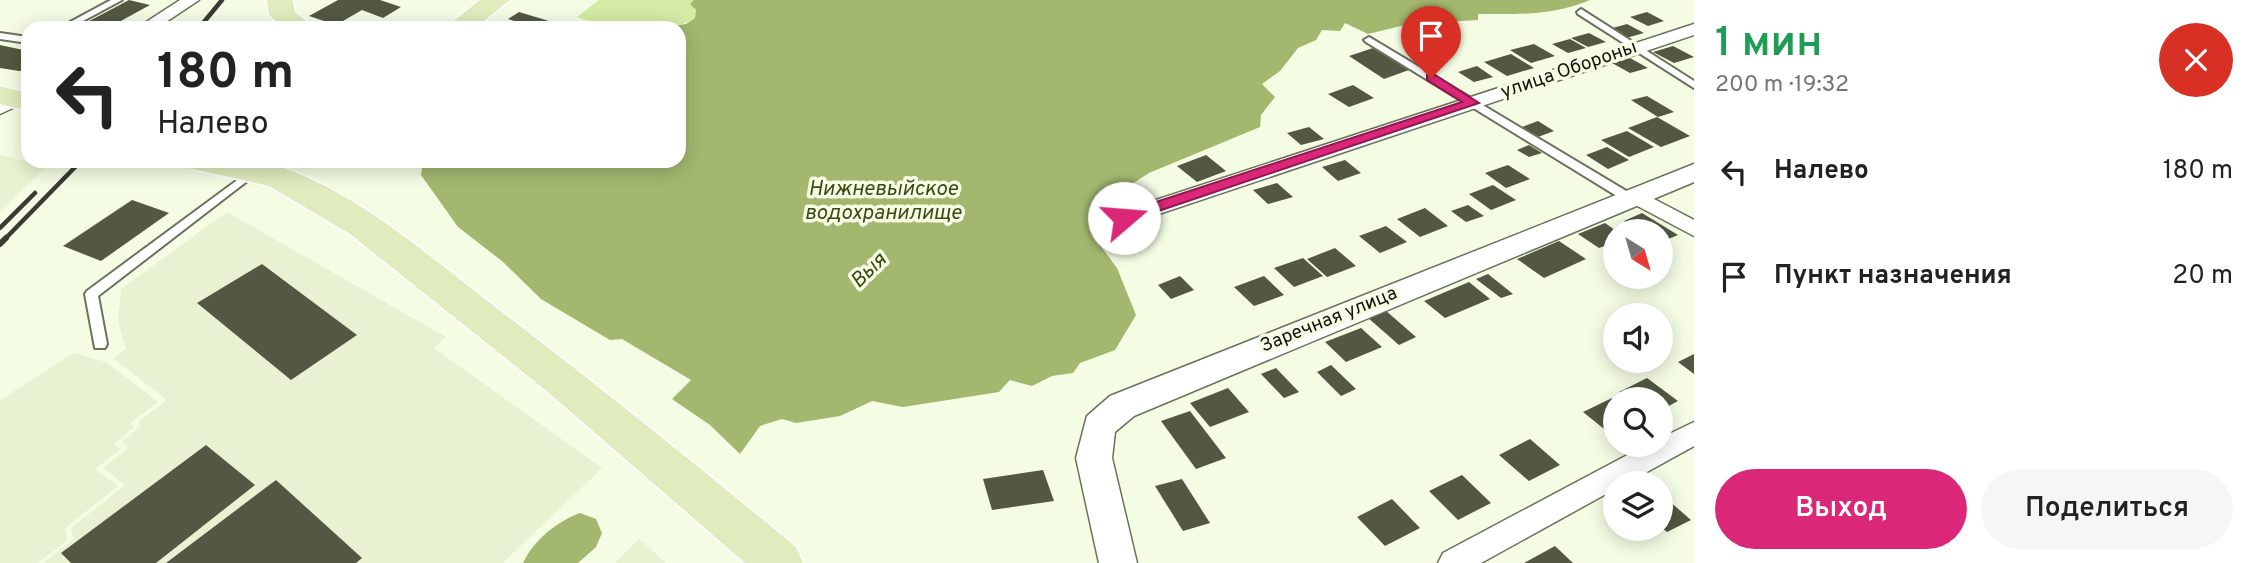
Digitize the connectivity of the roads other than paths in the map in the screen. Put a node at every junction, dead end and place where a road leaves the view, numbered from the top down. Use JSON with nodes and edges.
{"nodes":[{"id":1,"x":118,"y":0,"type":"edge"},
{"id":2,"x":497,"y":0,"type":"edge"},
{"id":3,"x":187,"y":1,"type":"edge"},
{"id":4,"x":1581,"y":12,"type":"dead end"},
{"id":5,"x":77,"y":21,"type":"edge"},
{"id":6,"x":156,"y":21,"type":"edge"},
{"id":7,"x":467,"y":21,"type":"edge"},
{"id":8,"x":1694,"y":29,"type":"edge"},
{"id":9,"x":0,"y":36,"type":"edge"},
{"id":10,"x":21,"y":39,"type":"edge"},
{"id":11,"x":1369,"y":40,"type":"dead end"},
{"id":12,"x":1634,"y":48,"type":"junction"},
{"id":13,"x":1694,"y":85,"type":"edge"},
{"id":14,"x":1473,"y":103,"type":"junction"},
{"id":15,"x":245,"y":168,"type":"edge"},
{"id":16,"x":256,"y":168,"type":"edge"},
{"id":17,"x":1694,"y":172,"type":"edge"},
{"id":18,"x":1632,"y":197,"type":"junction"},
{"id":19,"x":1124,"y":218,"type":"dead end"},
{"id":20,"x":1694,"y":229,"type":"edge"},
{"id":21,"x":100,"y":344,"type":"dead end"},
{"id":22,"x":1694,"y":433,"type":"edge"},
{"id":23,"x":779,"y":563,"type":"edge"},
{"id":24,"x":1118,"y":563,"type":"edge"},
{"id":25,"x":1453,"y":563,"type":"edge"}],
"edges":[{"from":1,"to":5,"type":"lane"},
{"from":2,"to":7,"type":"main road"},
{"from":3,"to":6,"type":"street"},
{"from":4,"to":12,"type":"lane"},
{"from":8,"to":12,"type":"street","name":"улица Обороны"},
{"from":9,"to":10,"type":"lane"},
{"from":11,"to":14,"type":"lane"},
{"from":12,"to":13,"type":"lane"},
{"from":12,"to":14,"type":"street","name":"улица Обороны"},
{"from":14,"to":18,"type":"lane"},
{"from":14,"to":19,"type":"street","name":"улица Обороны"},
{"from":15,"to":21,"type":"lane"},
{"from":16,"to":23,"type":"main road"},
{"from":17,"to":18,"type":"street","name":"Заречная улица"},
{"from":18,"to":20,"type":"street"},
{"from":18,"to":24,"type":"street","name":"Заречная улица"},
{"from":22,"to":25,"type":"street"}]}
